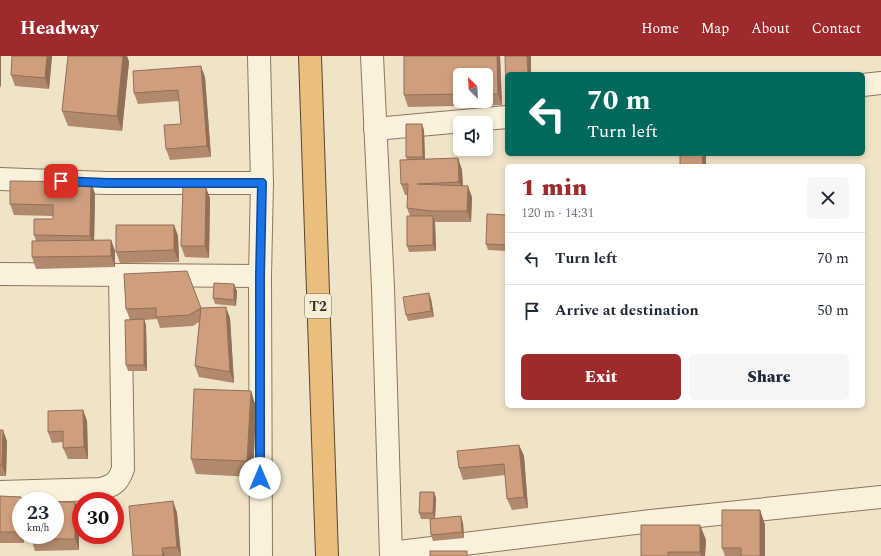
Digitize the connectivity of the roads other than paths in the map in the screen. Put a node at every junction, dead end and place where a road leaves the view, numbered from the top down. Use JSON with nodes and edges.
{"nodes":[{"id":1,"x":259,"y":56,"type":"edge"},
{"id":2,"x":310,"y":56,"type":"edge"},
{"id":3,"x":372,"y":56,"type":"edge"},
{"id":4,"x":881,"y":83,"type":"edge"},
{"id":5,"x":865,"y":85,"type":"edge"},
{"id":6,"x":505,"y":117,"type":"edge"},
{"id":7,"x":375,"y":129,"type":"junction"},
{"id":8,"x":0,"y":179,"type":"edge"},
{"id":9,"x":262,"y":183,"type":"junction"},
{"id":10,"x":0,"y":274,"type":"edge"},
{"id":11,"x":120,"y":275,"type":"junction"},
{"id":12,"x":260,"y":276,"type":"junction"},
{"id":13,"x":0,"y":492,"type":"edge"},
{"id":14,"x":881,"y":497,"type":"edge"},
{"id":15,"x":391,"y":554,"type":"edge"},
{"id":16,"x":261,"y":556,"type":"edge"},
{"id":17,"x":327,"y":556,"type":"edge"}],
"edges":[{"from":1,"to":9,"type":"street"},
{"from":2,"to":17,"type":"highway","number":"T2"},
{"from":3,"to":7,"type":"street"},
{"from":4,"to":5,"type":"street"},
{"from":6,"to":7,"type":"street"},
{"from":7,"to":15,"type":"street"},
{"from":8,"to":9,"type":"street"},
{"from":9,"to":12,"type":"street"},
{"from":10,"to":11,"type":"street"},
{"from":11,"to":12,"type":"street"},
{"from":11,"to":13,"type":"street"},
{"from":12,"to":16,"type":"street"},
{"from":14,"to":15,"type":"street"}]}
